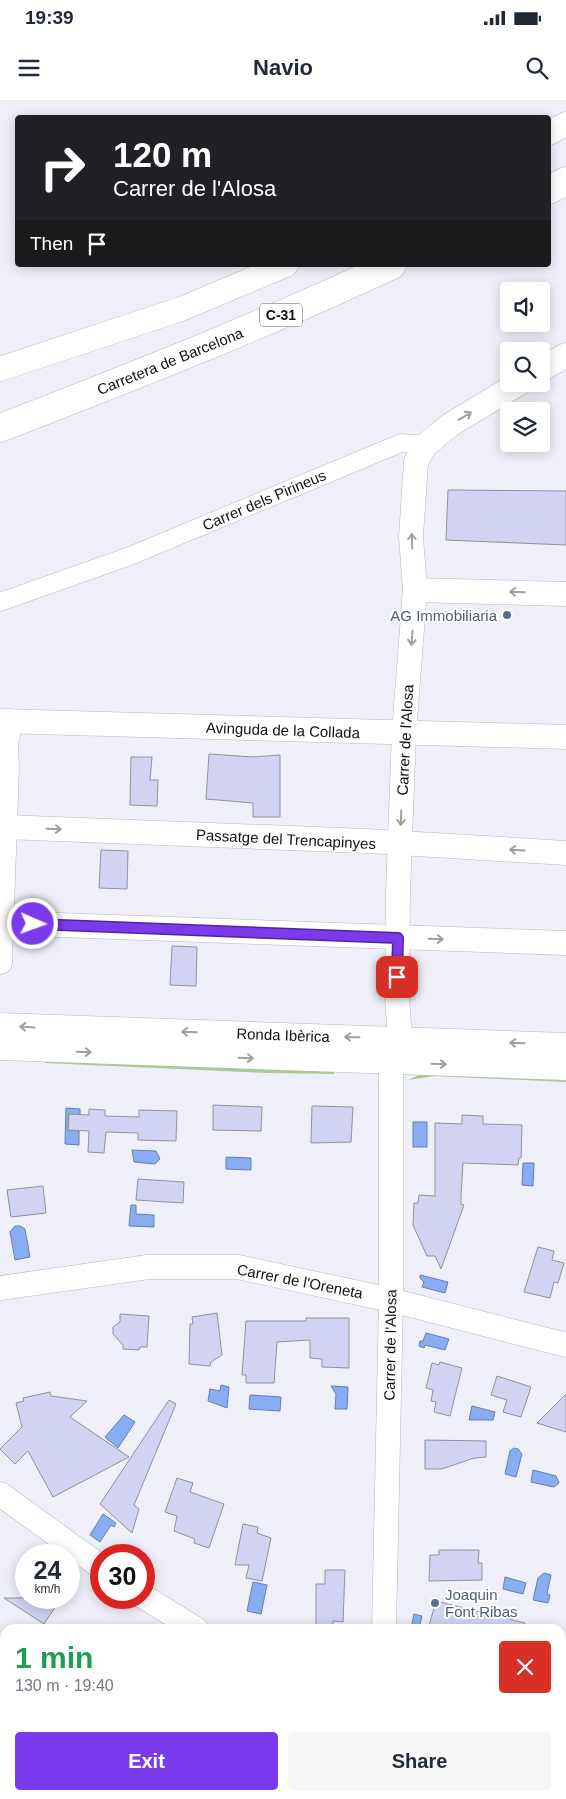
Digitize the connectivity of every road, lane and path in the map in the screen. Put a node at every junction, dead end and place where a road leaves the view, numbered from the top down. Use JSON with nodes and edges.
{"nodes":[{"id":1,"x":566,"y":124,"type":"edge"},
{"id":2,"x":551,"y":132,"type":"edge"},
{"id":3,"x":566,"y":181,"type":"edge"},
{"id":4,"x":551,"y":189,"type":"edge"},
{"id":5,"x":281,"y":267,"type":"edge"},
{"id":6,"x":388,"y":267,"type":"edge"},
{"id":7,"x":566,"y":354,"type":"edge"},
{"id":8,"x":550,"y":364,"type":"edge"},
{"id":9,"x":0,"y":369,"type":"edge"},
{"id":10,"x":505,"y":392,"type":"edge"},
{"id":11,"x":0,"y":428,"type":"edge"},
{"id":12,"x":426,"y":445,"type":"junction"},
{"id":13,"x":415,"y":590,"type":"junction"},
{"id":14,"x":566,"y":594,"type":"edge"},
{"id":15,"x":0,"y":602,"type":"edge"},
{"id":16,"x":6,"y":721,"type":"edge"},
{"id":17,"x":404,"y":733,"type":"junction"},
{"id":18,"x":566,"y":737,"type":"edge"},
{"id":19,"x":5,"y":827,"type":"junction"},
{"id":20,"x":400,"y":843,"type":"junction"},
{"id":21,"x":566,"y":853,"type":"edge"},
{"id":22,"x":2,"y":923,"type":"junction"},
{"id":23,"x":398,"y":938,"type":"junction"},
{"id":24,"x":566,"y":943,"type":"edge"},
{"id":25,"x":0,"y":962,"type":"edge"},
{"id":26,"x":0,"y":1025,"type":"edge"},
{"id":27,"x":400,"y":1038,"type":"junction"},
{"id":28,"x":566,"y":1045,"type":"edge"},
{"id":29,"x":0,"y":1048,"type":"edge"},
{"id":30,"x":391,"y":1062,"type":"junction"},
{"id":31,"x":566,"y":1068,"type":"edge"},
{"id":32,"x":0,"y":1288,"type":"edge"},
{"id":33,"x":391,"y":1300,"type":"junction"},
{"id":34,"x":566,"y":1345,"type":"edge"},
{"id":35,"x":0,"y":1494,"type":"edge"},
{"id":36,"x":90,"y":1559,"type":"edge"},
{"id":37,"x":155,"y":1603,"type":"edge"},
{"id":38,"x":188,"y":1624,"type":"edge"},
{"id":39,"x":384,"y":1624,"type":"edge"}],
"edges":[{"from":1,"to":2,"type":"street"},
{"from":3,"to":4,"type":"highway"},
{"from":5,"to":9,"type":"street"},
{"from":6,"to":11,"type":"highway","name":"Carretera de Barcelona","number":"C-31"},
{"from":7,"to":8,"type":"street"},
{"from":12,"to":10,"type":"street","one_way":true},
{"from":13,"to":12,"type":"street","name":"Carrer de l'Alosa","one_way":true},
{"from":12,"to":15,"type":"street","name":"Carrer dels Pirineus"},
{"from":14,"to":13,"type":"street","one_way":true},
{"from":13,"to":17,"type":"street","name":"Carrer de l'Alosa","one_way":true},
{"from":16,"to":17,"type":"street","name":"Avinguda de la Collada"},
{"from":16,"to":19,"type":"street"},
{"from":17,"to":18,"type":"street","name":"Avinguda de la Collada"},
{"from":17,"to":20,"type":"street","name":"Carrer de l'Alosa","one_way":true},
{"from":19,"to":20,"type":"street","name":"Passatge del Trencapinyes","one_way":true},
{"from":19,"to":22,"type":"street"},
{"from":21,"to":20,"type":"street","name":"Passatge del Trencapinyes","one_way":true},
{"from":20,"to":23,"type":"street","name":"Carrer de l'Alosa"},
{"from":22,"to":23,"type":"street"},
{"from":22,"to":25,"type":"street"},
{"from":23,"to":24,"type":"street","one_way":true},
{"from":23,"to":27,"type":"street","name":"Carrer de l'Alosa"},
{"from":27,"to":26,"type":"street","name":"Ronda Ibèrica","one_way":true},
{"from":28,"to":27,"type":"street","name":"Ronda Ibèrica","one_way":true},
{"from":29,"to":30,"type":"street","name":"Ronda Ibèrica","one_way":true},
{"from":30,"to":31,"type":"street","name":"Ronda Ibèrica","one_way":true},
{"from":30,"to":33,"type":"street","name":"Carrer de l'Alosa"},
{"from":32,"to":33,"type":"street","name":"Carrer de l'Oreneta"},
{"from":33,"to":34,"type":"street","name":"Carrer de l'Oreneta"},
{"from":33,"to":39,"type":"street","name":"Carrer de l'Alosa"},
{"from":35,"to":36,"type":"street"},
{"from":37,"to":38,"type":"street"}]}
